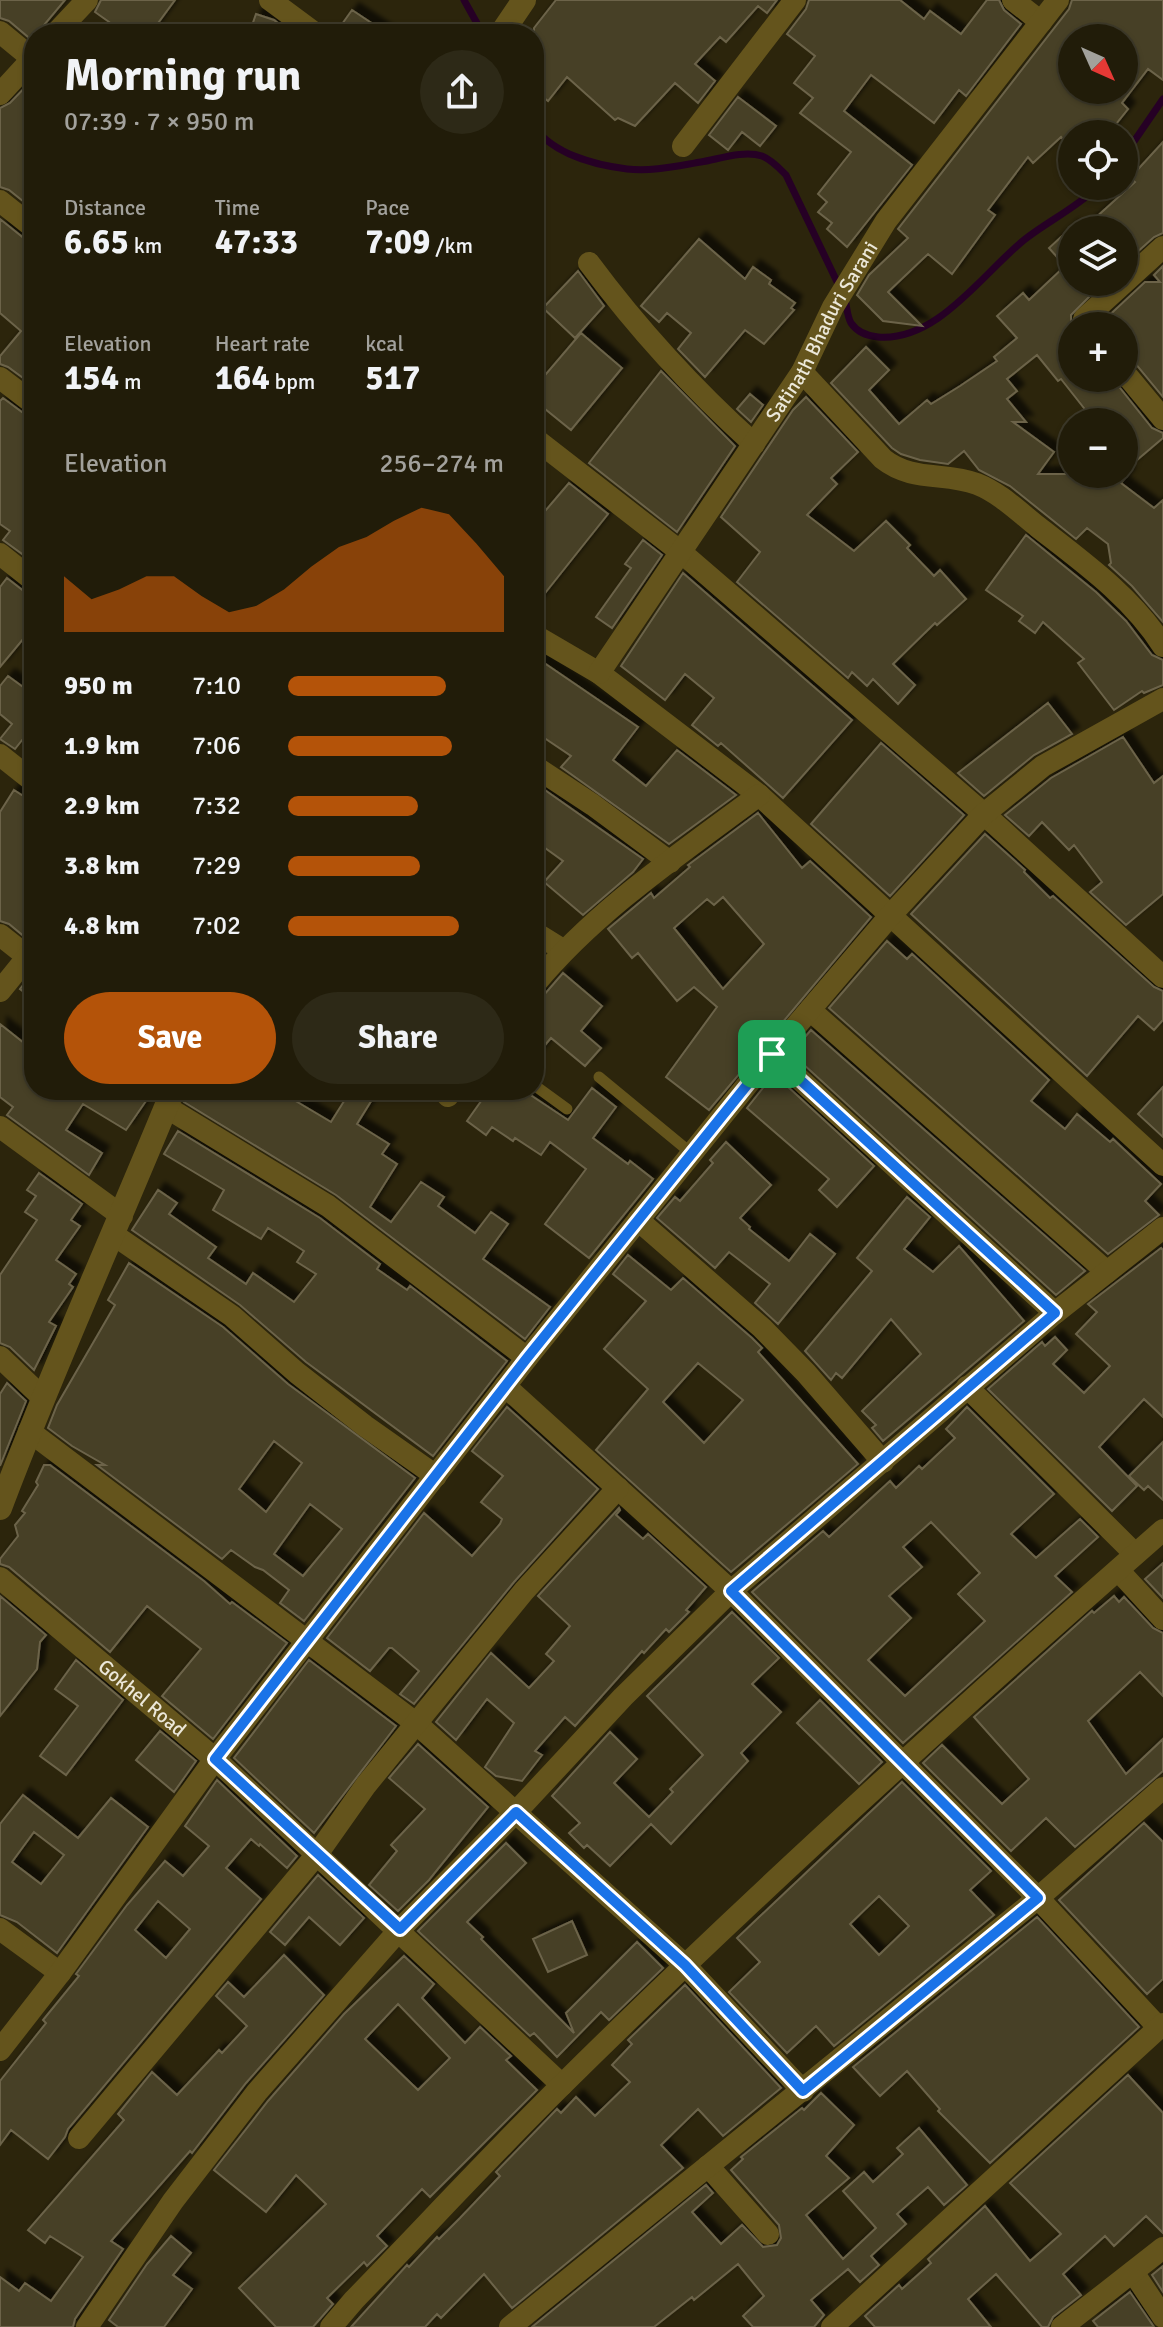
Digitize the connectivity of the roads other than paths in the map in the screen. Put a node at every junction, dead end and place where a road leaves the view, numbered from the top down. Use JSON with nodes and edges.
{"nodes":[{"id":1,"x":87,"y":0,"type":"edge"},
{"id":2,"x":270,"y":0,"type":"edge"},
{"id":3,"x":795,"y":0,"type":"edge"},
{"id":4,"x":1013,"y":0,"type":"edge"},
{"id":5,"x":1058,"y":0,"type":"edge"},
{"id":6,"x":1041,"y":22,"type":"junction"},
{"id":7,"x":64,"y":24,"type":"edge"},
{"id":8,"x":302,"y":24,"type":"edge"},
{"id":9,"x":0,"y":32,"type":"edge"},
{"id":10,"x":24,"y":51,"type":"edge"},
{"id":11,"x":24,"y":68,"type":"edge"},
{"id":12,"x":0,"y":94,"type":"edge"},
{"id":13,"x":683,"y":146,"type":"dead end"},
{"id":14,"x":0,"y":201,"type":"edge"},
{"id":15,"x":24,"y":220,"type":"edge"},
{"id":16,"x":1163,"y":247,"type":"edge"},
{"id":17,"x":589,"y":263,"type":"dead end"},
{"id":18,"x":1092,"y":312,"type":"edge"},
{"id":19,"x":802,"y":372,"type":"junction"},
{"id":20,"x":0,"y":378,"type":"edge"},
{"id":21,"x":1138,"y":389,"type":"edge"},
{"id":22,"x":24,"y":396,"type":"edge"},
{"id":23,"x":1163,"y":419,"type":"edge"},
{"id":24,"x":754,"y":444,"type":"junction"},
{"id":25,"x":544,"y":446,"type":"edge"},
{"id":26,"x":682,"y":553,"type":"junction"},
{"id":27,"x":2,"y":560,"type":"edge"},
{"id":28,"x":24,"y":570,"type":"edge"},
{"id":29,"x":544,"y":641,"type":"edge"},
{"id":30,"x":1163,"y":646,"type":"edge"},
{"id":31,"x":599,"y":673,"type":"junction"},
{"id":32,"x":1163,"y":699,"type":"edge"},
{"id":33,"x":0,"y":755,"type":"edge"},
{"id":34,"x":544,"y":773,"type":"edge"},
{"id":35,"x":24,"y":774,"type":"edge"},
{"id":36,"x":759,"y":795,"type":"junction"},
{"id":37,"x":984,"y":814,"type":"junction"},
{"id":38,"x":670,"y":862,"type":"junction"},
{"id":39,"x":889,"y":917,"type":"junction"},
{"id":40,"x":0,"y":935,"type":"edge"},
{"id":41,"x":544,"y":938,"type":"edge"},
{"id":42,"x":24,"y":949,"type":"edge"},
{"id":43,"x":563,"y":950,"type":"junction"},
{"id":44,"x":24,"y":962,"type":"edge"},
{"id":45,"x":544,"y":973,"type":"edge"},
{"id":46,"x":1163,"y":977,"type":"edge"},
{"id":47,"x":0,"y":991,"type":"edge"},
{"id":48,"x":810,"y":1010,"type":"junction"},
{"id":49,"x":772,"y":1054,"type":"junction"},
{"id":50,"x":599,"y":1077,"type":"dead end"},
{"id":51,"x":544,"y":1092,"type":"edge"},
{"id":52,"x":170,"y":1100,"type":"edge"},
{"id":53,"x":171,"y":1100,"type":"edge"},
{"id":54,"x":567,"y":1109,"type":"dead end"},
{"id":55,"x":0,"y":1127,"type":"edge"},
{"id":56,"x":691,"y":1153,"type":"junction"},
{"id":57,"x":1163,"y":1165,"type":"edge"},
{"id":58,"x":638,"y":1220,"type":"junction"},
{"id":59,"x":118,"y":1226,"type":"junction"},
{"id":60,"x":1163,"y":1228,"type":"edge"},
{"id":61,"x":1107,"y":1272,"type":"junction"},
{"id":62,"x":1055,"y":1313,"type":"junction"},
{"id":63,"x":0,"y":1357,"type":"edge"},
{"id":64,"x":527,"y":1358,"type":"junction"},
{"id":65,"x":505,"y":1386,"type":"junction"},
{"id":66,"x":967,"y":1387,"type":"junction"},
{"id":67,"x":42,"y":1397,"type":"junction"},
{"id":68,"x":29,"y":1431,"type":"junction"},
{"id":69,"x":883,"y":1462,"type":"junction"},
{"id":70,"x":436,"y":1476,"type":"junction"},
{"id":71,"x":618,"y":1488,"type":"junction"},
{"id":72,"x":0,"y":1508,"type":"edge"},
{"id":73,"x":1163,"y":1530,"type":"edge"},
{"id":74,"x":1135,"y":1554,"type":"junction"},
{"id":75,"x":1118,"y":1570,"type":"junction"},
{"id":76,"x":0,"y":1578,"type":"edge"},
{"id":77,"x":731,"y":1591,"type":"junction"},
{"id":78,"x":1163,"y":1619,"type":"edge"},
{"id":79,"x":307,"y":1641,"type":"junction"},
{"id":80,"x":417,"y":1724,"type":"junction"},
{"id":81,"x":215,"y":1759,"type":"junction"},
{"id":82,"x":902,"y":1763,"type":"junction"},
{"id":83,"x":1163,"y":1788,"type":"edge"},
{"id":84,"x":516,"y":1812,"type":"junction"},
{"id":85,"x":318,"y":1853,"type":"junction"},
{"id":86,"x":1038,"y":1898,"type":"junction"},
{"id":87,"x":0,"y":1929,"type":"edge"},
{"id":88,"x":400,"y":1929,"type":"junction"},
{"id":89,"x":685,"y":1965,"type":"junction"},
{"id":90,"x":60,"y":1973,"type":"junction"},
{"id":91,"x":1161,"y":2026,"type":"edge"},
{"id":92,"x":0,"y":2050,"type":"edge"},
{"id":93,"x":562,"y":2085,"type":"junction"},
{"id":94,"x":803,"y":2091,"type":"junction"},
{"id":95,"x":79,"y":2138,"type":"dead end"},
{"id":96,"x":708,"y":2166,"type":"junction"},
{"id":97,"x":768,"y":2234,"type":"dead end"},
{"id":98,"x":1163,"y":2248,"type":"edge"},
{"id":99,"x":1133,"y":2272,"type":"junction"},
{"id":100,"x":1163,"y":2317,"type":"edge"},
{"id":101,"x":847,"y":2322,"type":"edge"},
{"id":102,"x":87,"y":2327,"type":"edge"},
{"id":103,"x":331,"y":2327,"type":"edge"},
{"id":104,"x":510,"y":2327,"type":"edge"},
{"id":105,"x":1062,"y":2327,"type":"edge"}],
"edges":[{"from":1,"to":7,"type":"street"},
{"from":2,"to":8,"type":"street"},
{"from":3,"to":13,"type":"street"},
{"from":4,"to":6,"type":"street"},
{"from":5,"to":6,"type":"street","name":"Satinath Bhaduri Sarani"},
{"from":6,"to":19,"type":"street","name":"Satinath Bhaduri Sarani"},
{"from":9,"to":10,"type":"street"},
{"from":11,"to":12,"type":"street"},
{"from":14,"to":15,"type":"street"},
{"from":16,"to":18,"type":"street"},
{"from":17,"to":24,"type":"street"},
{"from":19,"to":24,"type":"street","name":"Satinath Bhaduri Sarani"},
{"from":19,"to":30,"type":"street"},
{"from":20,"to":22,"type":"street"},
{"from":21,"to":23,"type":"street"},
{"from":24,"to":26,"type":"street","name":"Satinath Bhaduri Sarani"},
{"from":25,"to":26,"type":"street"},
{"from":26,"to":31,"type":"street","name":"Satinath Bhaduri Sarani"},
{"from":26,"to":37,"type":"street"},
{"from":27,"to":28,"type":"street"},
{"from":29,"to":31,"type":"street"},
{"from":31,"to":36,"type":"street"},
{"from":32,"to":37,"type":"street"},
{"from":33,"to":35,"type":"street"},
{"from":34,"to":38,"type":"street"},
{"from":36,"to":38,"type":"street"},
{"from":36,"to":39,"type":"street"},
{"from":37,"to":39,"type":"street"},
{"from":37,"to":46,"type":"street"},
{"from":38,"to":43,"type":"street"},
{"from":39,"to":48,"type":"street"},
{"from":39,"to":57,"type":"street"},
{"from":40,"to":42,"type":"street"},
{"from":41,"to":43,"type":"street"},
{"from":43,"to":45,"type":"street"},
{"from":44,"to":47,"type":"street"},
{"from":48,"to":49,"type":"street"},
{"from":48,"to":61,"type":"street"},
{"from":49,"to":56,"type":"street"},
{"from":49,"to":62,"type":"street"},
{"from":50,"to":56,"type":"lane"},
{"from":51,"to":54,"type":"lane"},
{"from":52,"to":59,"type":"street"},
{"from":53,"to":64,"type":"street"},
{"from":55,"to":59,"type":"street"},
{"from":56,"to":58,"type":"street"},
{"from":58,"to":64,"type":"street"},
{"from":58,"to":69,"type":"street"},
{"from":59,"to":67,"type":"street"},
{"from":59,"to":70,"type":"street"},
{"from":60,"to":61,"type":"street"},
{"from":61,"to":62,"type":"street"},
{"from":62,"to":66,"type":"street"},
{"from":63,"to":67,"type":"street"},
{"from":64,"to":65,"type":"street"},
{"from":65,"to":70,"type":"street"},
{"from":65,"to":71,"type":"street"},
{"from":66,"to":69,"type":"street"},
{"from":66,"to":74,"type":"street"},
{"from":67,"to":68,"type":"street"},
{"from":68,"to":72,"type":"street"},
{"from":68,"to":79,"type":"street"},
{"from":69,"to":77,"type":"street"},
{"from":70,"to":79,"type":"street"},
{"from":71,"to":77,"type":"street"},
{"from":71,"to":80,"type":"street"},
{"from":73,"to":74,"type":"street"},
{"from":74,"to":75,"type":"street"},
{"from":75,"to":78,"type":"street"},
{"from":75,"to":82,"type":"street"},
{"from":76,"to":81,"type":"street","name":"Gokhel Road"},
{"from":77,"to":82,"type":"street"},
{"from":77,"to":84,"type":"street"},
{"from":79,"to":80,"type":"street"},
{"from":79,"to":81,"type":"street"},
{"from":80,"to":84,"type":"street"},
{"from":80,"to":85,"type":"street"},
{"from":81,"to":85,"type":"street","name":"Gokhel Road"},
{"from":81,"to":90,"type":"street"},
{"from":82,"to":86,"type":"street"},
{"from":82,"to":89,"type":"street"},
{"from":83,"to":86,"type":"street"},
{"from":84,"to":88,"type":"street"},
{"from":84,"to":89,"type":"street"},
{"from":85,"to":88,"type":"street","name":"Gokhel Road"},
{"from":85,"to":95,"type":"street"},
{"from":86,"to":91,"type":"street"},
{"from":86,"to":94,"type":"street"},
{"from":87,"to":90,"type":"street"},
{"from":88,"to":93,"type":"street","name":"Gokhel Road"},
{"from":88,"to":102,"type":"street"},
{"from":89,"to":93,"type":"street"},
{"from":89,"to":94,"type":"street"},
{"from":90,"to":92,"type":"street"},
{"from":91,"to":101,"type":"street"},
{"from":93,"to":103,"type":"street"},
{"from":94,"to":96,"type":"street"},
{"from":96,"to":97,"type":"street"},
{"from":96,"to":104,"type":"street"},
{"from":98,"to":99,"type":"street"},
{"from":99,"to":100,"type":"street"},
{"from":99,"to":105,"type":"street"}]}
